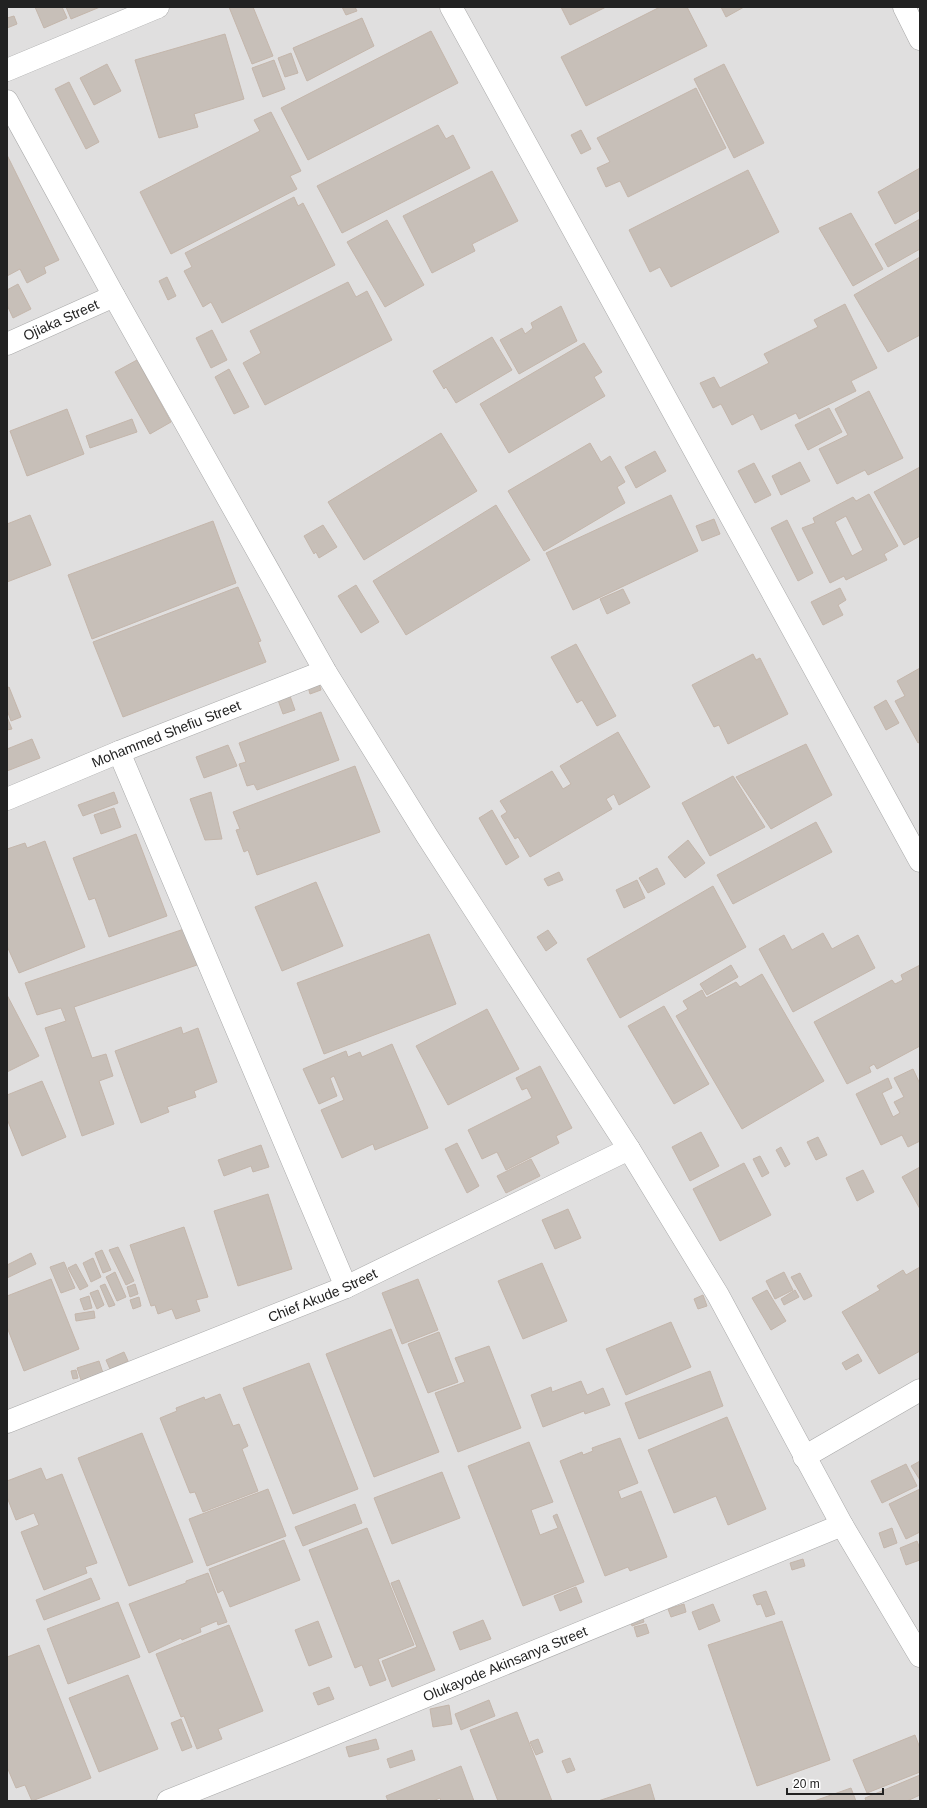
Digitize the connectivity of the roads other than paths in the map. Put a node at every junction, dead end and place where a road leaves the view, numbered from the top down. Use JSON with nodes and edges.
{"nodes":[{"id":1,"x":158,"y":7,"type":"edge"},
{"id":2,"x":451,"y":7,"type":"edge"},
{"id":3,"x":904,"y":7,"type":"edge"},
{"id":4,"x":920,"y":39,"type":"edge"},
{"id":5,"x":7,"y":70,"type":"edge"},
{"id":6,"x":7,"y":101,"type":"edge"},
{"id":7,"x":114,"y":296,"type":"junction"},
{"id":8,"x":7,"y":344,"type":"edge"},
{"id":9,"x":325,"y":670,"type":"junction"},
{"id":10,"x":119,"y":752,"type":"junction"},
{"id":11,"x":7,"y":799,"type":"edge"},
{"id":12,"x":920,"y":861,"type":"edge"},
{"id":13,"x":629,"y":1149,"type":"junction"},
{"id":14,"x":346,"y":1287,"type":"junction"},
{"id":15,"x":920,"y":1390,"type":"edge"},
{"id":16,"x":7,"y":1422,"type":"edge"},
{"id":17,"x":804,"y":1457,"type":"junction"},
{"id":18,"x":842,"y":1525,"type":"junction"},
{"id":19,"x":920,"y":1656,"type":"edge"},
{"id":20,"x":168,"y":1801,"type":"edge"}],
"edges":[{"from":1,"to":5,"type":"street"},
{"from":2,"to":12,"type":"street"},
{"from":3,"to":4,"type":"street"},
{"from":6,"to":7,"type":"street"},
{"from":7,"to":8,"type":"street","name":"Ojiaka Street"},
{"from":7,"to":9,"type":"street"},
{"from":9,"to":10,"type":"street","name":"Mohammed Shefiu Street"},
{"from":9,"to":13,"type":"street"},
{"from":10,"to":11,"type":"street","name":"Mohammed Shefiu Street"},
{"from":10,"to":14,"type":"street"},
{"from":13,"to":14,"type":"street","name":"Chief Akude Street"},
{"from":13,"to":17,"type":"street"},
{"from":14,"to":16,"type":"street","name":"Chief Akude Street"},
{"from":15,"to":17,"type":"street"},
{"from":17,"to":18,"type":"street"},
{"from":18,"to":19,"type":"street"},
{"from":18,"to":20,"type":"street","name":"Olukayode Akinsanya Street"}]}
